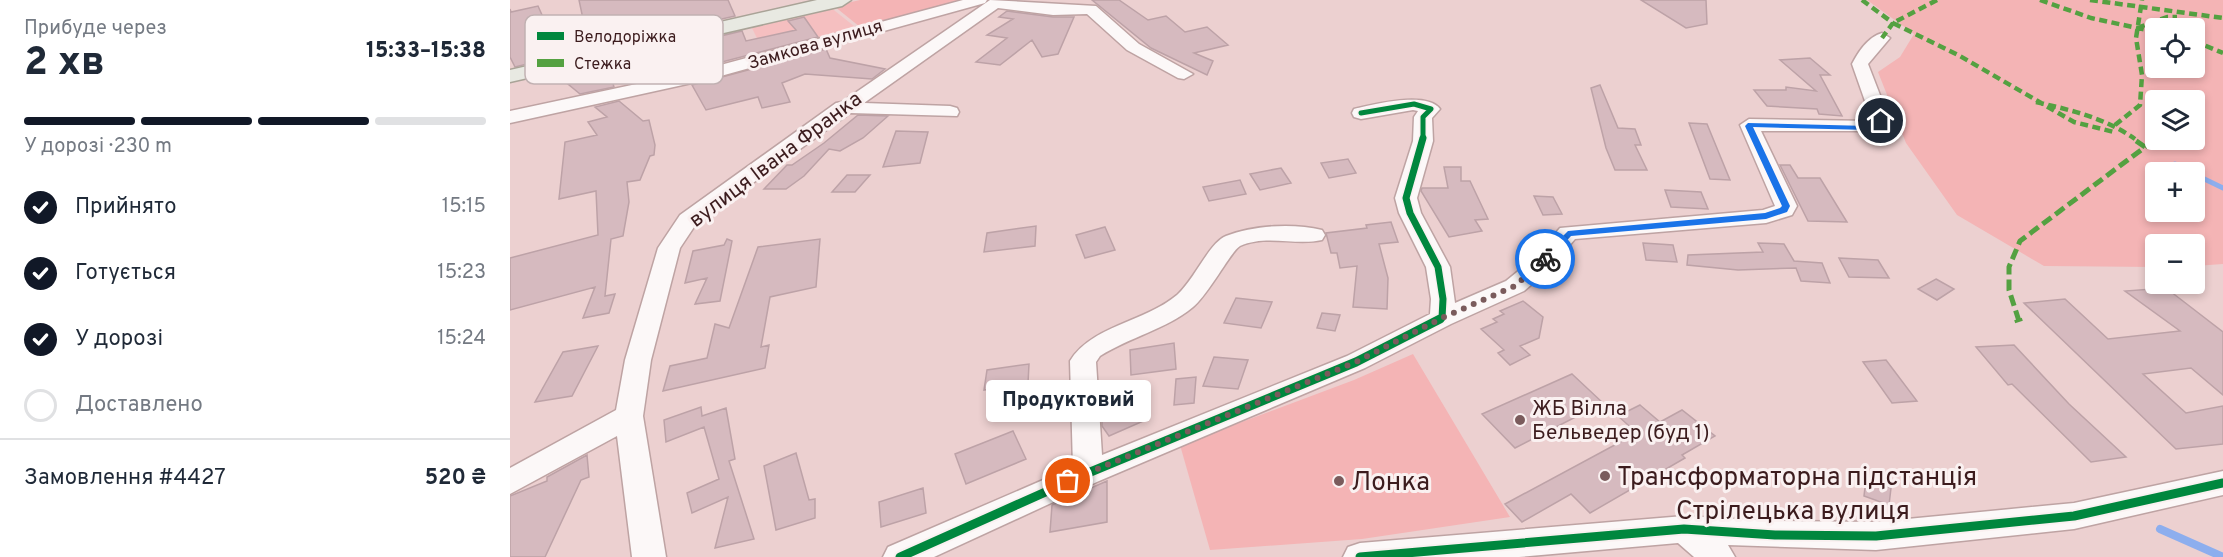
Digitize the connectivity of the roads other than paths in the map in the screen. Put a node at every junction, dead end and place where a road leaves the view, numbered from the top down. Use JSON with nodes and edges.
{"nodes":[{"id":1,"x":835,"y":1,"type":"edge"},
{"id":2,"x":992,"y":1,"type":"edge"},
{"id":3,"x":723,"y":27,"type":"edge"},
{"id":4,"x":1882,"y":38,"type":"dead end"},
{"id":5,"x":723,"y":70,"type":"edge"},
{"id":6,"x":525,"y":73,"type":"edge"},
{"id":7,"x":1184,"y":74,"type":"dead end"},
{"id":8,"x":510,"y":76,"type":"edge"},
{"id":9,"x":662,"y":84,"type":"edge"},
{"id":10,"x":842,"y":107,"type":"junction"},
{"id":11,"x":950,"y":112,"type":"dead end"},
{"id":12,"x":1361,"y":113,"type":"dead end"},
{"id":13,"x":510,"y":117,"type":"edge"},
{"id":14,"x":1314,"y":235,"type":"dead end"},
{"id":15,"x":1442,"y":318,"type":"junction"},
{"id":16,"x":629,"y":416,"type":"junction"},
{"id":17,"x":1088,"y":473,"type":"junction"},
{"id":18,"x":510,"y":482,"type":"edge"},
{"id":19,"x":2223,"y":483,"type":"edge"},
{"id":20,"x":1684,"y":529,"type":"junction"},
{"id":21,"x":649,"y":557,"type":"edge"},
{"id":22,"x":900,"y":557,"type":"edge"},
{"id":23,"x":1360,"y":557,"type":"edge"},
{"id":24,"x":1718,"y":557,"type":"edge"}],
"edges":[{"from":1,"to":3,"type":"main road"},
{"from":2,"to":5,"type":"street","name":"Замкова вулиця"},
{"from":2,"to":7,"type":"street"},
{"from":2,"to":10,"type":"street","name":"вулиця Івана Франка"},
{"from":4,"to":15,"type":"street"},
{"from":6,"to":8,"type":"main road"},
{"from":9,"to":13,"type":"street","name":"Замкова вулиця"},
{"from":10,"to":11,"type":"street"},
{"from":10,"to":16,"type":"street","name":"вулиця Івана Франка"},
{"from":12,"to":15,"type":"street"},
{"from":14,"to":17,"type":"street"},
{"from":15,"to":17,"type":"street"},
{"from":16,"to":18,"type":"street"},
{"from":16,"to":21,"type":"street","name":"вулиця Івана Франка"},
{"from":17,"to":22,"type":"street"},
{"from":19,"to":20,"type":"street","name":"Стрілецька вулиця"},
{"from":20,"to":23,"type":"street","name":"Стрілецька вулиця"},
{"from":20,"to":24,"type":"street"}]}
